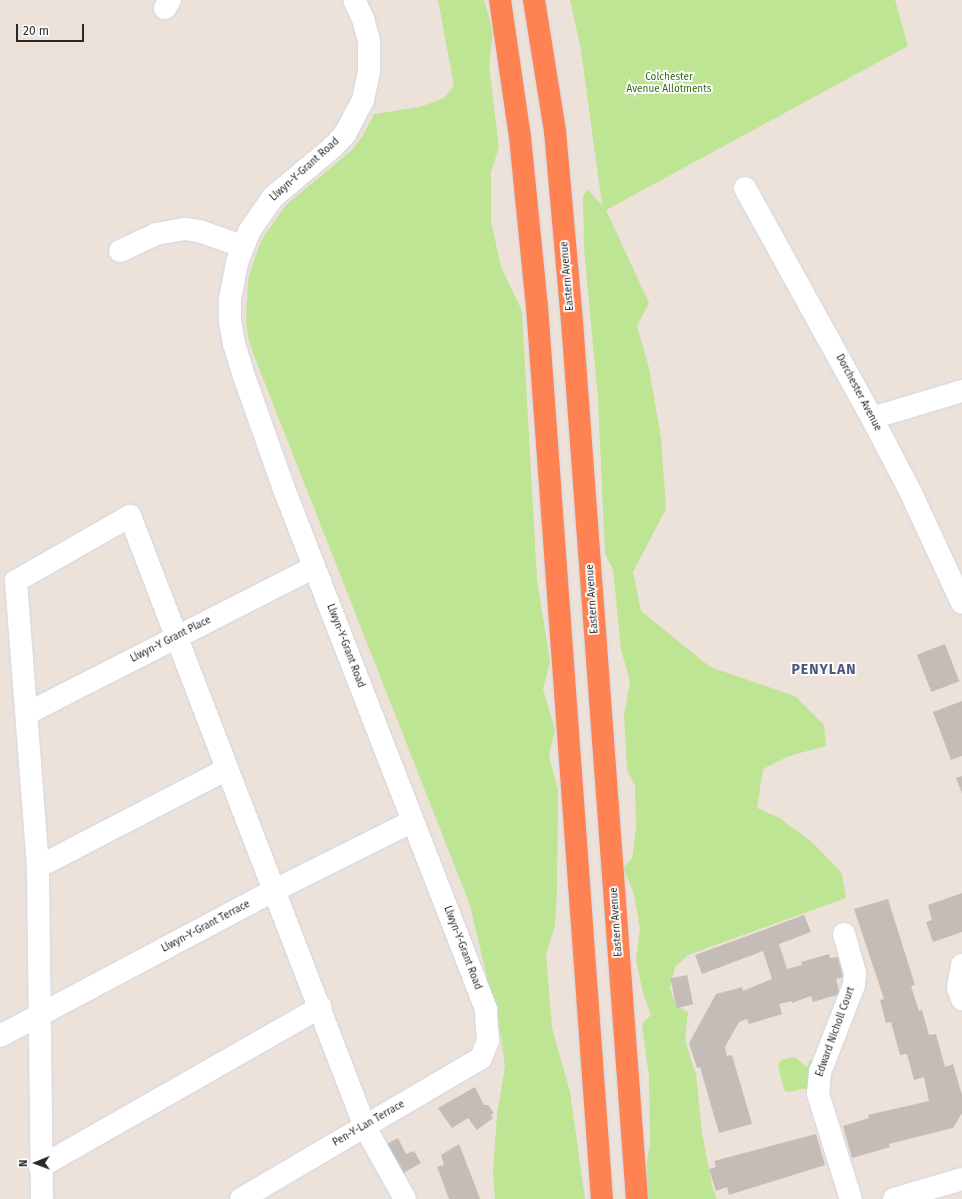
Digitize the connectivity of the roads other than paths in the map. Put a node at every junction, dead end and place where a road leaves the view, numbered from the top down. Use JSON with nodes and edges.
{"nodes":[{"id":1,"x":354,"y":0,"type":"edge"},
{"id":2,"x":500,"y":0,"type":"edge"},
{"id":3,"x":534,"y":0,"type":"edge"},
{"id":4,"x":745,"y":188,"type":"dead end"},
{"id":5,"x":242,"y":246,"type":"junction"},
{"id":6,"x":120,"y":251,"type":"dead end"},
{"id":7,"x":962,"y":391,"type":"edge"},
{"id":8,"x":872,"y":418,"type":"junction"},
{"id":9,"x":314,"y":567,"type":"junction"},
{"id":10,"x":962,"y":603,"type":"edge"},
{"id":11,"x":175,"y":637,"type":"junction"},
{"id":12,"x":28,"y":713,"type":"junction"},
{"id":13,"x":227,"y":769,"type":"junction"},
{"id":14,"x":413,"y":820,"type":"junction"},
{"id":15,"x":38,"y":867,"type":"junction"},
{"id":16,"x":274,"y":890,"type":"junction"},
{"id":17,"x":844,"y":934,"type":"dead end"},
{"id":18,"x":962,"y":965,"type":"edge"},
{"id":19,"x":962,"y":999,"type":"edge"},
{"id":20,"x":321,"y":1007,"type":"junction"},
{"id":21,"x":40,"y":1015,"type":"junction"},
{"id":22,"x":0,"y":1036,"type":"edge"},
{"id":23,"x":488,"y":1041,"type":"joint"},
{"id":24,"x":365,"y":1127,"type":"junction"},
{"id":25,"x":40,"y":1168,"type":"junction"},
{"id":26,"x":962,"y":1179,"type":"edge"},
{"id":27,"x":42,"y":1199,"type":"edge"},
{"id":28,"x":241,"y":1199,"type":"edge"},
{"id":29,"x":405,"y":1199,"type":"edge"},
{"id":30,"x":602,"y":1199,"type":"edge"},
{"id":31,"x":637,"y":1199,"type":"edge"},
{"id":32,"x":851,"y":1199,"type":"edge"},
{"id":33,"x":894,"y":1199,"type":"edge"}],
"edges":[{"from":1,"to":5,"type":"street","name":"Llwyn-Y-Grant Road"},
{"from":2,"to":30,"type":"highway"},
{"from":3,"to":31,"type":"highway","name":"Eastern Avenue"},
{"from":4,"to":8,"type":"street","name":"Dorchester Avenue"},
{"from":5,"to":6,"type":"street"},
{"from":5,"to":9,"type":"street","name":"Llwyn-Y-Grant Road"},
{"from":7,"to":8,"type":"street"},
{"from":8,"to":10,"type":"street","name":"Dorchester Avenue"},
{"from":9,"to":11,"type":"street","name":"Llwyn-Y Grant Place"},
{"from":9,"to":14,"type":"street","name":"Llwyn-Y-Grant Road"},
{"from":11,"to":12,"type":"street","name":"Llwyn-Y Grant Place"},
{"from":11,"to":12,"type":"street"},
{"from":11,"to":13,"type":"street"},
{"from":12,"to":15,"type":"street"},
{"from":13,"to":15,"type":"street"},
{"from":13,"to":16,"type":"street"},
{"from":14,"to":16,"type":"street","name":"Llwyn-Y-Grant Terrace"},
{"from":14,"to":23,"type":"street","name":"Llwyn-Y-Grant Road"},
{"from":15,"to":21,"type":"street"},
{"from":16,"to":20,"type":"street"},
{"from":16,"to":21,"type":"street","name":"Llwyn-Y-Grant Terrace"},
{"from":17,"to":32,"type":"street","name":"Edward Nicholl Court"},
{"from":18,"to":19,"type":"street"},
{"from":20,"to":24,"type":"street"},
{"from":20,"to":25,"type":"street"},
{"from":21,"to":22,"type":"street","name":"Llwyn-Y-Grant Terrace"},
{"from":21,"to":25,"type":"street"},
{"from":23,"to":24,"type":"street","name":"Pen-Y-Lan Terrace"},
{"from":24,"to":28,"type":"street","name":"Pen-Y-Lan Terrace"},
{"from":24,"to":29,"type":"street"},
{"from":25,"to":27,"type":"street"},
{"from":26,"to":33,"type":"street"}]}
